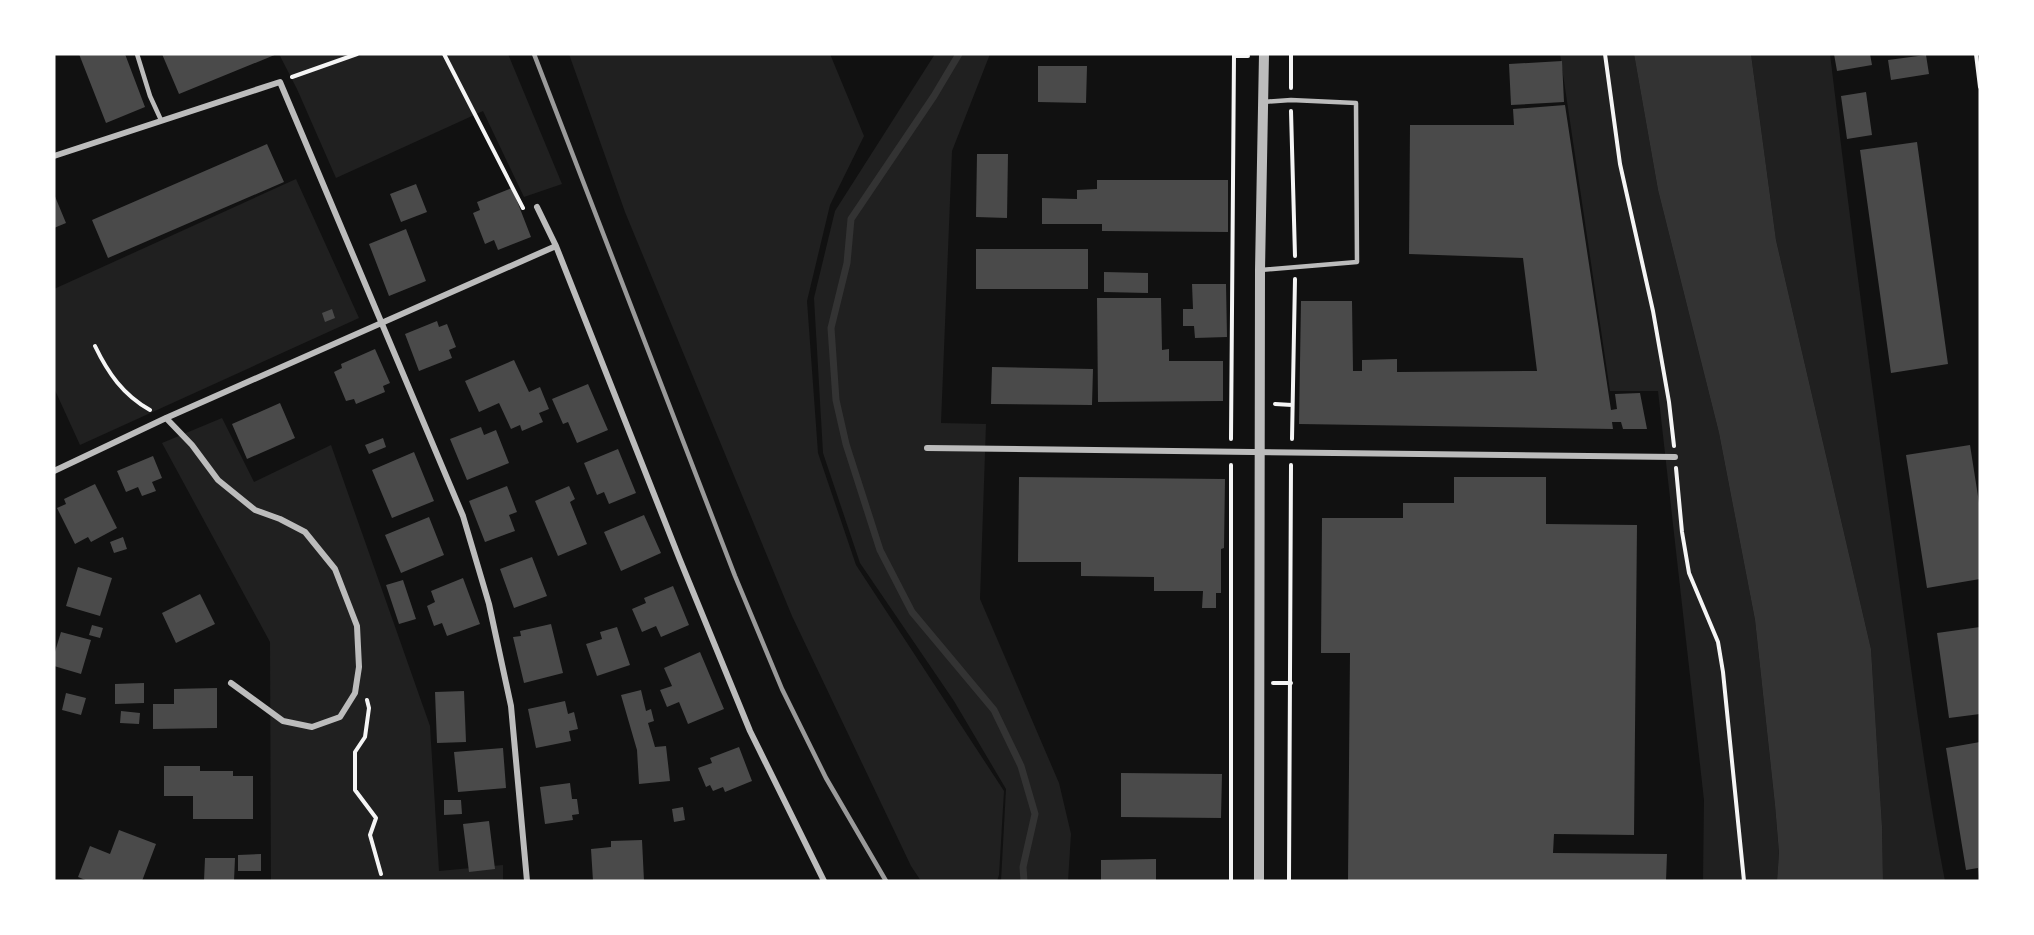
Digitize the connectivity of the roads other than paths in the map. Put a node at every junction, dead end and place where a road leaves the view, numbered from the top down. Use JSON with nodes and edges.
{"nodes":[{"id":1,"x":137,"y":54,"type":"edge"},
{"id":2,"x":1264,"y":54,"type":"edge"},
{"id":3,"x":1263,"y":102,"type":"junction"},
{"id":4,"x":161,"y":120,"type":"junction"},
{"id":5,"x":54,"y":156,"type":"edge"},
{"id":6,"x":537,"y":207,"type":"dead end"},
{"id":7,"x":556,"y":246,"type":"junction"},
{"id":8,"x":1260,"y":270,"type":"junction"},
{"id":9,"x":382,"y":322,"type":"junction"},
{"id":10,"x":166,"y":418,"type":"junction"},
{"id":11,"x":927,"y":448,"type":"dead end"},
{"id":12,"x":1261,"y":453,"type":"junction"},
{"id":13,"x":1675,"y":457,"type":"road end"},
{"id":14,"x":54,"y":471,"type":"edge"},
{"id":15,"x":231,"y":683,"type":"dead end"},
{"id":16,"x":527,"y":881,"type":"edge"},
{"id":17,"x":824,"y":881,"type":"edge"},
{"id":18,"x":1259,"y":881,"type":"edge"}],
"edges":[{"from":1,"to":4,"type":"lane"},
{"from":2,"to":3,"type":"street"},
{"from":3,"to":8,"type":"street"},
{"from":3,"to":8,"type":"lane"},
{"from":4,"to":5,"type":"street"},
{"from":4,"to":9,"type":"street"},
{"from":6,"to":7,"type":"street"},
{"from":7,"to":9,"type":"street"},
{"from":7,"to":17,"type":"street"},
{"from":8,"to":12,"type":"street"},
{"from":9,"to":10,"type":"street"},
{"from":9,"to":16,"type":"street"},
{"from":10,"to":14,"type":"street"},
{"from":10,"to":15,"type":"street"},
{"from":11,"to":12,"type":"street"},
{"from":12,"to":13,"type":"street"},
{"from":12,"to":18,"type":"street"}]}
